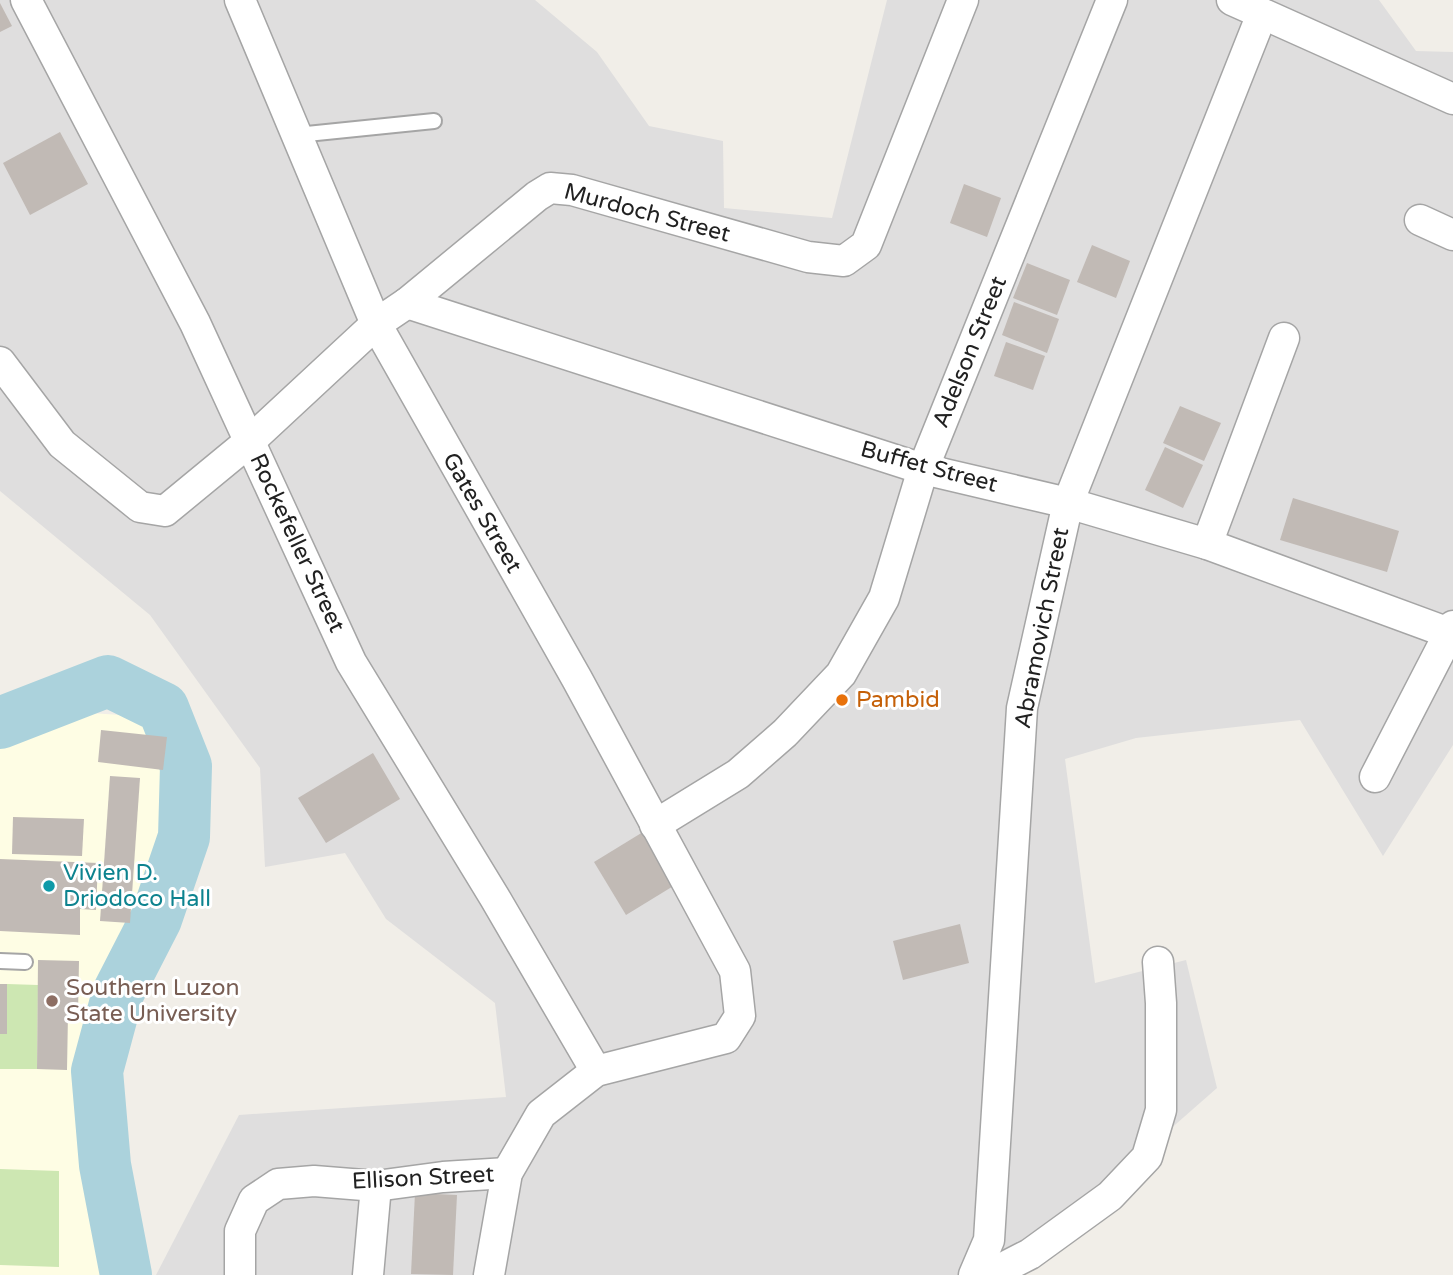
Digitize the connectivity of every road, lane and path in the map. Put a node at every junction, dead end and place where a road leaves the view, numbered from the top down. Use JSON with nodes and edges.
{"nodes":[{"id":1,"x":26,"y":0,"type":"edge"},
{"id":2,"x":240,"y":0,"type":"edge"},
{"id":3,"x":963,"y":0,"type":"edge"},
{"id":4,"x":1112,"y":0,"type":"edge"},
{"id":5,"x":1232,"y":0,"type":"edge"},
{"id":6,"x":1262,"y":15,"type":"junction"},
{"id":7,"x":1453,"y":99,"type":"edge"},
{"id":8,"x":435,"y":121,"type":"dead end"},
{"id":9,"x":297,"y":135,"type":"junction"},
{"id":10,"x":1420,"y":220,"type":"dead end"},
{"id":11,"x":1453,"y":235,"type":"edge"},
{"id":12,"x":408,"y":303,"type":"junction"},
{"id":13,"x":376,"y":324,"type":"junction"},
{"id":14,"x":1284,"y":338,"type":"dead end"},
{"id":15,"x":0,"y":362,"type":"edge"},
{"id":16,"x":250,"y":441,"type":"junction"},
{"id":17,"x":923,"y":468,"type":"junction"},
{"id":18,"x":1068,"y":503,"type":"junction"},
{"id":19,"x":1207,"y":544,"type":"junction"},
{"id":20,"x":1451,"y":629,"type":"edge"},
{"id":21,"x":1375,"y":777,"type":"dead end"},
{"id":22,"x":655,"y":825,"type":"junction"},
{"id":23,"x":0,"y":961,"type":"edge"},
{"id":24,"x":25,"y":961,"type":"dead end"},
{"id":25,"x":1158,"y":962,"type":"dead end"},
{"id":26,"x":596,"y":1071,"type":"junction"},
{"id":27,"x":507,"y":1173,"type":"junction"},
{"id":28,"x":376,"y":1185,"type":"junction"},
{"id":29,"x":240,"y":1275,"type":"edge"},
{"id":30,"x":368,"y":1275,"type":"edge"},
{"id":31,"x":489,"y":1275,"type":"edge"},
{"id":32,"x":974,"y":1275,"type":"edge"},
{"id":33,"x":989,"y":1275,"type":"edge"}],
"edges":[{"from":1,"to":16,"type":"street","name":"Rockefeller Street"},
{"from":2,"to":9,"type":"street","name":"Gates Street"},
{"from":3,"to":12,"type":"street","name":"Murdoch Street"},
{"from":4,"to":17,"type":"street","name":"Adelson Street"},
{"from":5,"to":6,"type":"street"},
{"from":6,"to":7,"type":"street"},
{"from":6,"to":18,"type":"street","name":"Abramovich Street"},
{"from":8,"to":9,"type":"lane"},
{"from":9,"to":13,"type":"street","name":"Gates Street"},
{"from":10,"to":11,"type":"street"},
{"from":12,"to":13,"type":"street","name":"Murdoch Street"},
{"from":12,"to":17,"type":"street","name":"Buffet Street"},
{"from":13,"to":16,"type":"street","name":"Murdoch Street"},
{"from":13,"to":22,"type":"street","name":"Gates Street"},
{"from":14,"to":19,"type":"street"},
{"from":15,"to":16,"type":"street","name":"Murdoch Street"},
{"from":16,"to":26,"type":"street","name":"Rockefeller Street"},
{"from":17,"to":18,"type":"street","name":"Buffet Street"},
{"from":17,"to":22,"type":"street","name":"Adelson Street"},
{"from":18,"to":19,"type":"street","name":"Buffet Street"},
{"from":18,"to":32,"type":"street","name":"Abramovich Street"},
{"from":19,"to":20,"type":"street","name":"Buffet Street"},
{"from":20,"to":21,"type":"street"},
{"from":22,"to":26,"type":"street","name":"Gates Street"},
{"from":23,"to":24,"type":"lane"},
{"from":25,"to":33,"type":"street"},
{"from":26,"to":27,"type":"street"},
{"from":27,"to":28,"type":"street","name":"Ellison Street"},
{"from":27,"to":31,"type":"street"},
{"from":28,"to":29,"type":"street","name":"Ellison Street"},
{"from":28,"to":30,"type":"street"}]}
